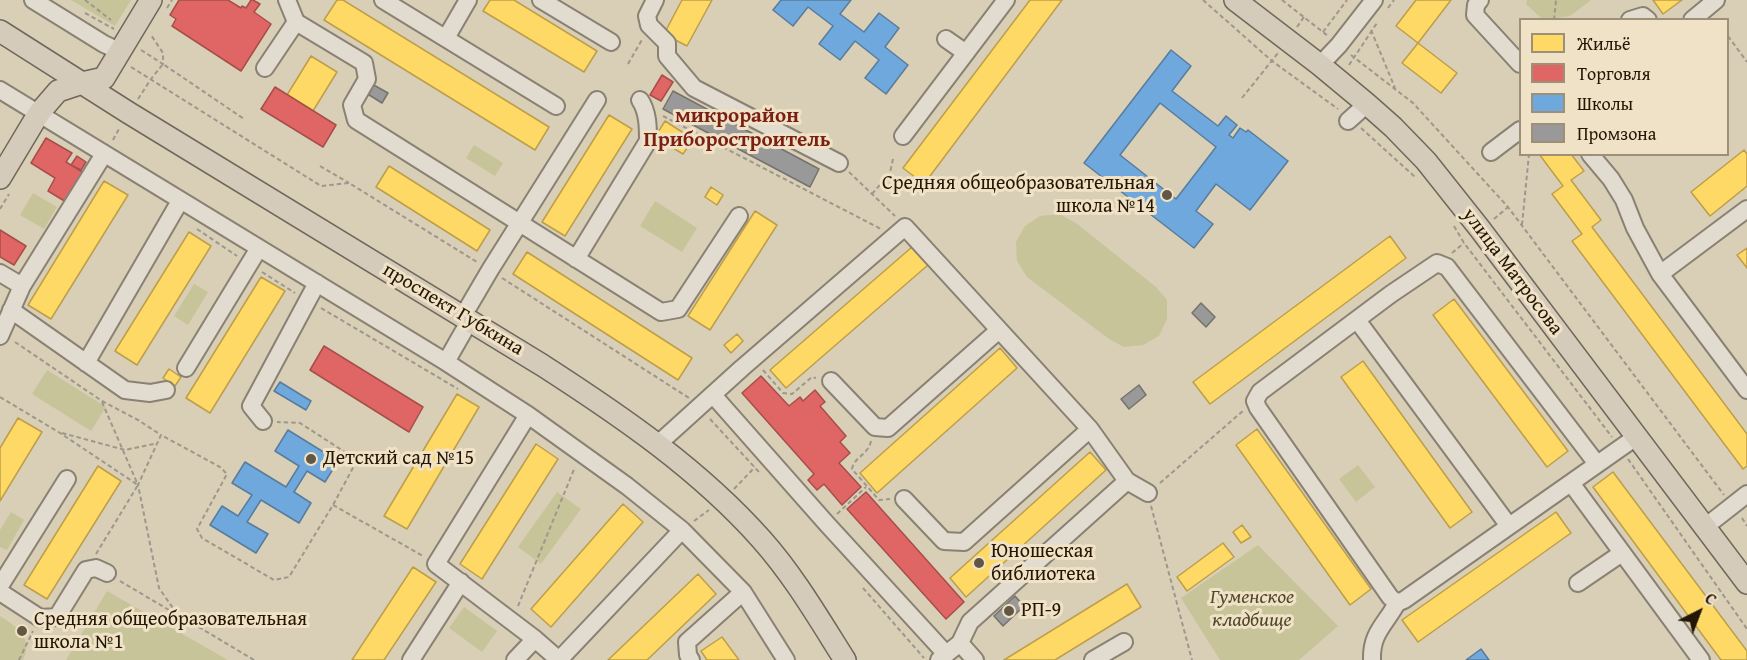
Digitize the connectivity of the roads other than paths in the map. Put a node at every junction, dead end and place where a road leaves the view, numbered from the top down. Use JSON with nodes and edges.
{"nodes":[{"id":1,"x":33,"y":0,"type":"edge"},
{"id":2,"x":287,"y":0,"type":"edge"},
{"id":3,"x":383,"y":0,"type":"edge"},
{"id":4,"x":468,"y":0,"type":"edge"},
{"id":5,"x":541,"y":0,"type":"edge"},
{"id":6,"x":655,"y":0,"type":"edge"},
{"id":7,"x":1006,"y":0,"type":"edge"},
{"id":8,"x":1235,"y":0,"type":"edge"},
{"id":9,"x":1480,"y":0,"type":"edge"},
{"id":10,"x":1716,"y":0,"type":"edge"},
{"id":11,"x":166,"y":2,"type":"edge"},
{"id":12,"x":1375,"y":7,"type":"edge"},
{"id":13,"x":1694,"y":18,"type":"edge"},
{"id":14,"x":296,"y":22,"type":"junction"},
{"id":15,"x":0,"y":31,"type":"edge"},
{"id":16,"x":446,"y":38,"type":"junction"},
{"id":17,"x":946,"y":39,"type":"dead end"},
{"id":18,"x":611,"y":42,"type":"dead end"},
{"id":19,"x":122,"y":46,"type":"junction"},
{"id":20,"x":966,"y":53,"type":"junction"},
{"id":21,"x":1519,"y":62,"type":"edge"},
{"id":22,"x":1320,"y":65,"type":"junction"},
{"id":23,"x":266,"y":69,"type":"dead end"},
{"id":24,"x":82,"y":83,"type":"junction"},
{"id":25,"x":0,"y":90,"type":"edge"},
{"id":26,"x":597,"y":100,"type":"dead end"},
{"id":27,"x":642,"y":103,"type":"road end"},
{"id":28,"x":1367,"y":104,"type":"junction"},
{"id":29,"x":556,"y":106,"type":"dead end"},
{"id":30,"x":39,"y":114,"type":"junction"},
{"id":31,"x":1349,"y":120,"type":"road end"},
{"id":32,"x":1519,"y":131,"type":"edge"},
{"id":33,"x":903,"y":136,"type":"dead end"},
{"id":34,"x":106,"y":151,"type":"junction"},
{"id":35,"x":1491,"y":152,"type":"dead end"},
{"id":36,"x":1592,"y":156,"type":"edge"},
{"id":37,"x":839,"y":163,"type":"road end"},
{"id":38,"x":5,"y":184,"type":"edge"},
{"id":39,"x":177,"y":207,"type":"junction"},
{"id":40,"x":1747,"y":209,"type":"edge"},
{"id":41,"x":739,"y":216,"type":"dead end"},
{"id":42,"x":520,"y":224,"type":"junction"},
{"id":43,"x":259,"y":248,"type":"junction"},
{"id":44,"x":576,"y":260,"type":"junction"},
{"id":45,"x":0,"y":273,"type":"edge"},
{"id":46,"x":1660,"y":274,"type":"junction"},
{"id":47,"x":317,"y":283,"type":"junction"},
{"id":48,"x":22,"y":286,"type":"junction"},
{"id":49,"x":11,"y":310,"type":"junction"},
{"id":50,"x":467,"y":318,"type":"junction"},
{"id":51,"x":1358,"y":320,"type":"junction"},
{"id":52,"x":999,"y":330,"type":"junction"},
{"id":53,"x":1,"y":335,"type":"edge"},
{"id":54,"x":446,"y":362,"type":"junction"},
{"id":55,"x":86,"y":363,"type":"junction"},
{"id":56,"x":186,"y":368,"type":"dead end"},
{"id":57,"x":831,"y":381,"type":"road end"},
{"id":58,"x":166,"y":390,"type":"dead end"},
{"id":59,"x":1747,"y":390,"type":"edge"},
{"id":60,"x":713,"y":395,"type":"junction"},
{"id":61,"x":528,"y":415,"type":"junction"},
{"id":62,"x":263,"y":421,"type":"road end"},
{"id":63,"x":1090,"y":429,"type":"junction"},
{"id":64,"x":1628,"y":443,"type":"junction"},
{"id":65,"x":658,"y":444,"type":"junction"},
{"id":66,"x":1597,"y":464,"type":"junction"},
{"id":67,"x":67,"y":479,"type":"dead end"},
{"id":68,"x":1127,"y":481,"type":"junction"},
{"id":69,"x":1571,"y":483,"type":"junction"},
{"id":70,"x":1148,"y":493,"type":"road end"},
{"id":71,"x":1747,"y":494,"type":"edge"},
{"id":72,"x":904,"y":499,"type":"road end"},
{"id":73,"x":1509,"y":526,"type":"junction"},
{"id":74,"x":1705,"y":528,"type":"junction"},
{"id":75,"x":682,"y":530,"type":"junction"},
{"id":76,"x":1622,"y":553,"type":"junction"},
{"id":77,"x":107,"y":573,"type":"road end"},
{"id":78,"x":461,"y":582,"type":"junction"},
{"id":79,"x":1578,"y":583,"type":"dead end"},
{"id":80,"x":1747,"y":583,"type":"edge"},
{"id":81,"x":0,"y":586,"type":"edge"},
{"id":82,"x":0,"y":592,"type":"edge"},
{"id":83,"x":742,"y":592,"type":"junction"},
{"id":84,"x":1396,"y":603,"type":"junction"},
{"id":85,"x":535,"y":639,"type":"junction"},
{"id":86,"x":1124,"y":642,"type":"dead end"},
{"id":87,"x":960,"y":643,"type":"junction"},
{"id":88,"x":943,"y":657,"type":"edge"},
{"id":89,"x":411,"y":660,"type":"edge"},
{"id":90,"x":515,"y":660,"type":"edge"},
{"id":91,"x":691,"y":660,"type":"edge"},
{"id":92,"x":786,"y":660,"type":"edge"},
{"id":93,"x":845,"y":660,"type":"edge"},
{"id":94,"x":975,"y":660,"type":"edge"},
{"id":95,"x":1094,"y":660,"type":"edge"},
{"id":96,"x":1372,"y":660,"type":"edge"},
{"id":97,"x":1701,"y":660,"type":"edge"}],
"edges":[{"from":1,"to":19,"type":"street"},
{"from":2,"to":14,"type":"street"},
{"from":3,"to":16,"type":"street"},
{"from":4,"to":16,"type":"street"},
{"from":5,"to":18,"type":"street"},
{"from":6,"to":37,"type":"street"},
{"from":7,"to":20,"type":"street"},
{"from":8,"to":22,"type":"main road","name":"улица Матросова"},
{"from":9,"to":21,"type":"street"},
{"from":10,"to":13,"type":"street"},
{"from":11,"to":19,"type":"main road"},
{"from":12,"to":22,"type":"street"},
{"from":14,"to":23,"type":"street"},
{"from":14,"to":42,"type":"street"},
{"from":15,"to":24,"type":"main road","name":"проспект Губкина"},
{"from":16,"to":29,"type":"street"},
{"from":17,"to":20,"type":"street"},
{"from":19,"to":24,"type":"main road"},
{"from":20,"to":33,"type":"street"},
{"from":22,"to":28,"type":"main road","name":"улица Матросова"},
{"from":24,"to":30,"type":"main road"},
{"from":24,"to":50,"type":"main road","name":"проспект Губкина"},
{"from":25,"to":30,"type":"street"},
{"from":26,"to":42,"type":"street"},
{"from":27,"to":44,"type":"street"},
{"from":28,"to":31,"type":"street"},
{"from":28,"to":64,"type":"main road","name":"улица Матросова"},
{"from":30,"to":34,"type":"street"},
{"from":30,"to":38,"type":"main road"},
{"from":32,"to":35,"type":"street"},
{"from":34,"to":39,"type":"street"},
{"from":34,"to":48,"type":"street"},
{"from":36,"to":46,"type":"street"},
{"from":39,"to":43,"type":"street"},
{"from":39,"to":55,"type":"street"},
{"from":40,"to":46,"type":"street"},
{"from":41,"to":44,"type":"street"},
{"from":42,"to":44,"type":"street"},
{"from":42,"to":50,"type":"street"},
{"from":43,"to":47,"type":"street"},
{"from":43,"to":56,"type":"street"},
{"from":45,"to":48,"type":"street"},
{"from":46,"to":59,"type":"street"},
{"from":47,"to":54,"type":"street"},
{"from":47,"to":62,"type":"street"},
{"from":48,"to":49,"type":"street"},
{"from":49,"to":53,"type":"street"},
{"from":49,"to":55,"type":"street"},
{"from":50,"to":54,"type":"street"},
{"from":50,"to":65,"type":"main road","name":"проспект Губкина"},
{"from":51,"to":66,"type":"street"},
{"from":51,"to":73,"type":"street"},
{"from":51,"to":84,"type":"street"},
{"from":52,"to":57,"type":"street"},
{"from":52,"to":60,"type":"street"},
{"from":52,"to":63,"type":"street"},
{"from":54,"to":61,"type":"street"},
{"from":55,"to":58,"type":"street"},
{"from":60,"to":65,"type":"street"},
{"from":60,"to":88,"type":"street"},
{"from":61,"to":75,"type":"street"},
{"from":61,"to":78,"type":"street"},
{"from":63,"to":68,"type":"street"},
{"from":63,"to":72,"type":"street"},
{"from":64,"to":66,"type":"street"},
{"from":64,"to":74,"type":"main road","name":"улица Матросова"},
{"from":65,"to":93,"type":"main road","name":"проспект Губкина"},
{"from":66,"to":69,"type":"street"},
{"from":67,"to":81,"type":"street"},
{"from":68,"to":70,"type":"street"},
{"from":68,"to":87,"type":"street"},
{"from":69,"to":73,"type":"street"},
{"from":69,"to":76,"type":"street"},
{"from":71,"to":74,"type":"street"},
{"from":73,"to":84,"type":"street"},
{"from":74,"to":80,"type":"main road","name":"улица Матросова"},
{"from":75,"to":83,"type":"street"},
{"from":75,"to":85,"type":"street"},
{"from":76,"to":79,"type":"street"},
{"from":76,"to":97,"type":"street"},
{"from":77,"to":82,"type":"street"},
{"from":78,"to":85,"type":"street"},
{"from":78,"to":89,"type":"street"},
{"from":83,"to":91,"type":"street"},
{"from":83,"to":92,"type":"street"},
{"from":84,"to":96,"type":"street"},
{"from":85,"to":90,"type":"street"},
{"from":86,"to":95,"type":"street"},
{"from":87,"to":88,"type":"street"},
{"from":87,"to":94,"type":"street"}]}
